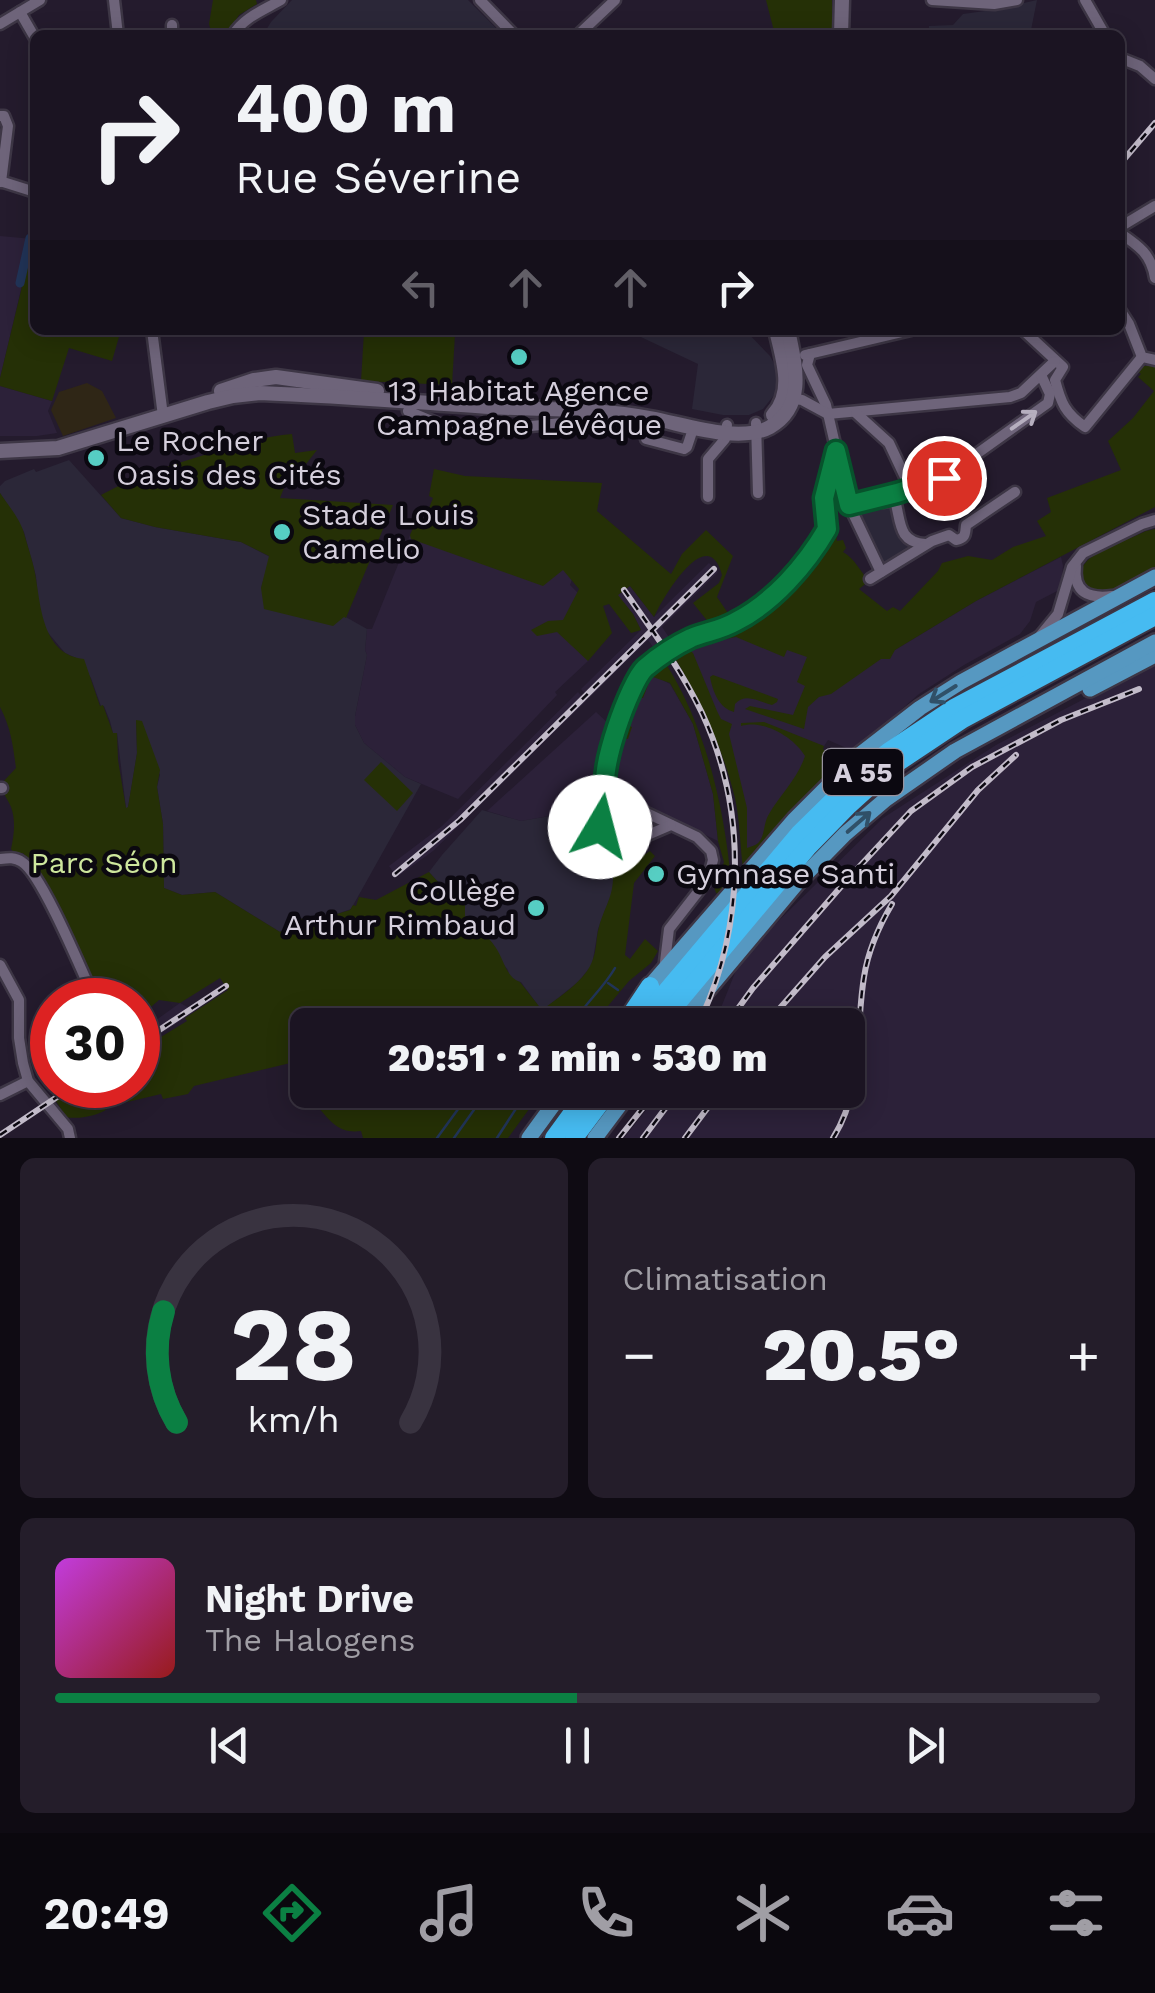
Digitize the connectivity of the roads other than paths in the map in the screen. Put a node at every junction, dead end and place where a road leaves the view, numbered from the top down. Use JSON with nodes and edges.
{"nodes":[{"id":1,"x":40,"y":0,"type":"edge"},
{"id":2,"x":114,"y":0,"type":"edge"},
{"id":3,"x":281,"y":0,"type":"edge"},
{"id":4,"x":480,"y":0,"type":"edge"},
{"id":5,"x":615,"y":0,"type":"edge"},
{"id":6,"x":842,"y":0,"type":"edge"},
{"id":7,"x":932,"y":0,"type":"edge"},
{"id":8,"x":1017,"y":0,"type":"edge"},
{"id":9,"x":1086,"y":0,"type":"edge"},
{"id":10,"x":20,"y":12,"type":"junction"},
{"id":11,"x":0,"y":24,"type":"edge"},
{"id":12,"x":30,"y":30,"type":"edge"},
{"id":13,"x":117,"y":30,"type":"edge"},
{"id":14,"x":238,"y":30,"type":"edge"},
{"id":15,"x":509,"y":30,"type":"edge"},
{"id":16,"x":583,"y":30,"type":"edge"},
{"id":17,"x":841,"y":30,"type":"edge"},
{"id":18,"x":1103,"y":30,"type":"edge"},
{"id":19,"x":1126,"y":60,"type":"edge"},
{"id":20,"x":1155,"y":79,"type":"edge"},
{"id":21,"x":0,"y":116,"type":"edge"},
{"id":22,"x":0,"y":181,"type":"edge"},
{"id":23,"x":30,"y":190,"type":"edge"},
{"id":24,"x":1155,"y":206,"type":"edge"},
{"id":25,"x":1125,"y":227,"type":"edge"},
{"id":26,"x":1125,"y":234,"type":"edge"},
{"id":27,"x":1155,"y":278,"type":"edge"},
{"id":28,"x":1125,"y":317,"type":"edge"},
{"id":29,"x":153,"y":335,"type":"edge"},
{"id":30,"x":778,"y":335,"type":"edge"},
{"id":31,"x":788,"y":335,"type":"edge"},
{"id":32,"x":890,"y":335,"type":"edge"},
{"id":33,"x":1027,"y":335,"type":"edge"},
{"id":34,"x":810,"y":354,"type":"junction"},
{"id":35,"x":1142,"y":356,"type":"junction"},
{"id":36,"x":788,"y":358,"type":"junction"},
{"id":37,"x":1155,"y":360,"type":"edge"},
{"id":38,"x":1055,"y":361,"type":"junction"},
{"id":39,"x":1040,"y":376,"type":"junction"},
{"id":40,"x":288,"y":378,"type":"junction"},
{"id":41,"x":286,"y":394,"type":"junction"},
{"id":42,"x":526,"y":400,"type":"junction"},
{"id":43,"x":789,"y":402,"type":"junction"},
{"id":44,"x":488,"y":406,"type":"junction"},
{"id":45,"x":621,"y":409,"type":"junction"},
{"id":46,"x":408,"y":411,"type":"dead end"},
{"id":47,"x":825,"y":412,"type":"junction"},
{"id":48,"x":162,"y":413,"type":"junction"},
{"id":49,"x":856,"y":413,"type":"junction"},
{"id":50,"x":559,"y":416,"type":"junction"},
{"id":51,"x":694,"y":426,"type":"junction"},
{"id":52,"x":756,"y":428,"type":"junction"},
{"id":53,"x":726,"y":429,"type":"junction"},
{"id":54,"x":488,"y":430,"type":"junction"},
{"id":55,"x":646,"y":439,"type":"dead end"},
{"id":56,"x":0,"y":448,"type":"edge"},
{"id":57,"x":836,"y":451,"type":"junction"},
{"id":58,"x":913,"y":488,"type":"junction"},
{"id":59,"x":758,"y":492,"type":"dead end"},
{"id":60,"x":1015,"y":492,"type":"dead end"},
{"id":61,"x":708,"y":498,"type":"dead end"},
{"id":62,"x":851,"y":507,"type":"junction"},
{"id":63,"x":1155,"y":520,"type":"edge"},
{"id":64,"x":926,"y":544,"type":"junction"},
{"id":65,"x":1077,"y":559,"type":"junction"},
{"id":66,"x":881,"y":572,"type":"junction"},
{"id":67,"x":1155,"y":577,"type":"edge"},
{"id":68,"x":870,"y":580,"type":"dead end"},
{"id":69,"x":1128,"y":593,"type":"junction"},
{"id":70,"x":1155,"y":601,"type":"edge"},
{"id":71,"x":1155,"y":616,"type":"edge"},
{"id":72,"x":1155,"y":642,"type":"edge"},
{"id":73,"x":1028,"y":646,"type":"junction"},
{"id":74,"x":1155,"y":656,"type":"edge"},
{"id":75,"x":1048,"y":701,"type":"junction"},
{"id":76,"x":613,"y":797,"type":"junction"},
{"id":77,"x":671,"y":825,"type":"junction"},
{"id":78,"x":0,"y":860,"type":"edge"},
{"id":79,"x":679,"y":914,"type":"junction"},
{"id":80,"x":687,"y":943,"type":"junction"},
{"id":81,"x":0,"y":965,"type":"edge"},
{"id":82,"x":664,"y":971,"type":"junction"},
{"id":83,"x":85,"y":978,"type":"edge"},
{"id":84,"x":650,"y":986,"type":"junction"},
{"id":85,"x":630,"y":1008,"type":"edge"},
{"id":86,"x":635,"y":1008,"type":"edge"},
{"id":87,"x":652,"y":1008,"type":"edge"},
{"id":88,"x":673,"y":1008,"type":"edge"},
{"id":89,"x":692,"y":1008,"type":"edge"},
{"id":90,"x":28,"y":1081,"type":"junction"},
{"id":91,"x":0,"y":1095,"type":"edge"},
{"id":92,"x":551,"y":1108,"type":"edge"},
{"id":93,"x":565,"y":1108,"type":"edge"},
{"id":94,"x":575,"y":1108,"type":"edge"},
{"id":95,"x":596,"y":1108,"type":"edge"},
{"id":96,"x":618,"y":1108,"type":"edge"},
{"id":97,"x":70,"y":1138,"type":"edge"},
{"id":98,"x":529,"y":1138,"type":"edge"},
{"id":99,"x":550,"y":1138,"type":"edge"},
{"id":100,"x":574,"y":1138,"type":"edge"},
{"id":101,"x":595,"y":1138,"type":"edge"}],
"edges":[{"from":1,"to":10,"type":"street"},
{"from":2,"to":13,"type":"street"},
{"from":3,"to":14,"type":"street"},
{"from":4,"to":15,"type":"street"},
{"from":5,"to":16,"type":"street"},
{"from":6,"to":17,"type":"street"},
{"from":7,"to":8,"type":"street"},
{"from":9,"to":18,"type":"street"},
{"from":10,"to":11,"type":"street"},
{"from":10,"to":12,"type":"street"},
{"from":19,"to":20,"type":"street"},
{"from":21,"to":22,"type":"street"},
{"from":22,"to":23,"type":"street"},
{"from":24,"to":25,"type":"street"},
{"from":26,"to":27,"type":"street"},
{"from":28,"to":35,"type":"street"},
{"from":29,"to":48,"type":"street"},
{"from":30,"to":36,"type":"street"},
{"from":31,"to":36,"type":"street"},
{"from":32,"to":34,"type":"street"},
{"from":33,"to":38,"type":"street"},
{"from":34,"to":36,"type":"street"},
{"from":34,"to":47,"type":"street"},
{"from":35,"to":37,"type":"street"},
{"from":35,"to":38,"type":"street"},
{"from":36,"to":43,"type":"street"},
{"from":38,"to":39,"type":"street"},
{"from":39,"to":49,"type":"street"},
{"from":58,"to":39,"type":"street","one_way":true},
{"from":40,"to":41,"type":"street"},
{"from":40,"to":42,"type":"street"},
{"from":40,"to":48,"type":"street"},
{"from":41,"to":44,"type":"street"},
{"from":41,"to":48,"type":"street"},
{"from":42,"to":44,"type":"street"},
{"from":42,"to":45,"type":"street"},
{"from":42,"to":50,"type":"street"},
{"from":43,"to":47,"type":"street"},
{"from":43,"to":52,"type":"street"},
{"from":44,"to":50,"type":"street"},
{"from":44,"to":54,"type":"street"},
{"from":45,"to":50,"type":"street"},
{"from":45,"to":50,"type":"street"},
{"from":45,"to":51,"type":"street"},
{"from":45,"to":53,"type":"street"},
{"from":46,"to":54,"type":"street"},
{"from":47,"to":49,"type":"street"},
{"from":47,"to":57,"type":"street"},
{"from":48,"to":56,"type":"street"},
{"from":49,"to":58,"type":"street"},
{"from":50,"to":54,"type":"street"},
{"from":51,"to":53,"type":"street"},
{"from":51,"to":55,"type":"street"},
{"from":52,"to":53,"type":"street"},
{"from":52,"to":59,"type":"street"},
{"from":53,"to":61,"type":"street"},
{"from":57,"to":62,"type":"street"},
{"from":57,"to":76,"type":"street","bridge":true},
{"from":58,"to":62,"type":"street"},
{"from":60,"to":64,"type":"street"},
{"from":62,"to":64,"type":"street"},
{"from":62,"to":66,"type":"street"},
{"from":63,"to":65,"type":"street"},
{"from":64,"to":66,"type":"street"},
{"from":65,"to":69,"type":"street"},
{"from":65,"to":73,"type":"street"},
{"from":66,"to":68,"type":"street"},
{"from":67,"to":69,"type":"main road"},
{"from":69,"to":73,"type":"main road"},
{"from":70,"to":87,"type":"highway","number":"A 55"},
{"from":71,"to":88,"type":"highway","number":"A 55"},
{"from":72,"to":75,"type":"main road"},
{"from":73,"to":80,"type":"main road","one_way":true},
{"from":74,"to":75,"type":"main road"},
{"from":89,"to":75,"type":"main road","one_way":true},
{"from":76,"to":77,"type":"street"},
{"from":76,"to":77,"type":"street"},
{"from":77,"to":79,"type":"street"},
{"from":78,"to":83,"type":"street"},
{"from":79,"to":80,"type":"street"},
{"from":79,"to":82,"type":"street"},
{"from":80,"to":82,"type":"main road"},
{"from":81,"to":90,"type":"street"},
{"from":82,"to":84,"type":"main road"},
{"from":84,"to":85,"type":"main road"},
{"from":84,"to":86,"type":"highway"},
{"from":90,"to":91,"type":"street"},
{"from":90,"to":97,"type":"street"},
{"from":92,"to":98,"type":"main road"},
{"from":93,"to":99,"type":"highway"},
{"from":94,"to":99,"type":"highway"},
{"from":95,"to":100,"type":"highway"},
{"from":96,"to":101,"type":"main road"}]}
